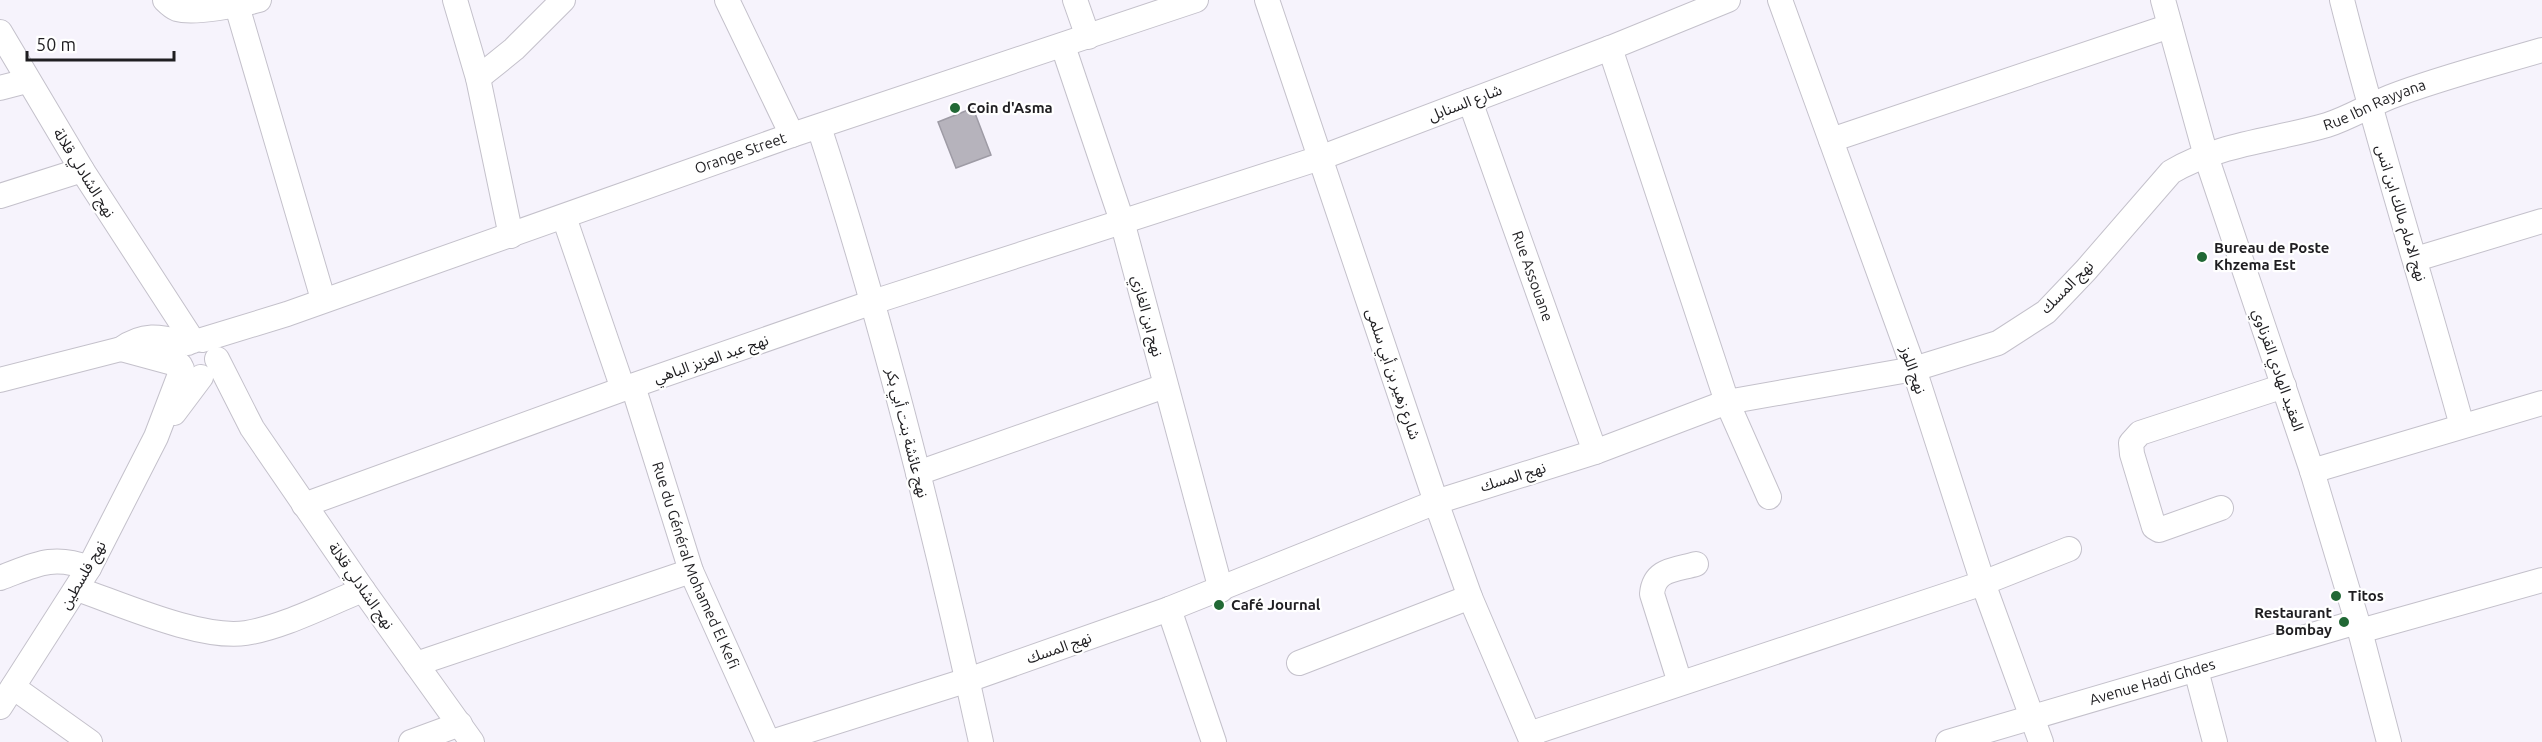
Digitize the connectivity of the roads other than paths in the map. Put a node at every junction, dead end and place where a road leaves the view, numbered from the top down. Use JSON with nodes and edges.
{"nodes":[{"id":1,"x":165,"y":0,"type":"edge"},
{"id":2,"x":455,"y":0,"type":"edge"},
{"id":3,"x":562,"y":0,"type":"edge"},
{"id":4,"x":727,"y":0,"type":"edge"},
{"id":5,"x":1075,"y":0,"type":"edge"},
{"id":6,"x":1196,"y":0,"type":"edge"},
{"id":7,"x":1267,"y":0,"type":"edge"},
{"id":8,"x":1728,"y":0,"type":"edge"},
{"id":9,"x":1780,"y":0,"type":"edge"},
{"id":10,"x":2163,"y":0,"type":"edge"},
{"id":11,"x":2342,"y":0,"type":"edge"},
{"id":12,"x":248,"y":3,"type":"edge"},
{"id":13,"x":2170,"y":26,"type":"junction"},
{"id":14,"x":0,"y":32,"type":"edge"},
{"id":15,"x":1088,"y":37,"type":"junction"},
{"id":16,"x":1063,"y":46,"type":"junction"},
{"id":17,"x":1610,"y":48,"type":"junction"},
{"id":18,"x":2542,"y":50,"type":"edge"},
{"id":19,"x":478,"y":78,"type":"junction"},
{"id":20,"x":27,"y":81,"type":"junction"},
{"id":21,"x":0,"y":88,"type":"edge"},
{"id":22,"x":1470,"y":101,"type":"junction"},
{"id":23,"x":2369,"y":106,"type":"junction"},
{"id":24,"x":819,"y":127,"type":"junction"},
{"id":25,"x":792,"y":135,"type":"junction"},
{"id":26,"x":1831,"y":140,"type":"junction"},
{"id":27,"x":2206,"y":156,"type":"junction"},
{"id":28,"x":1320,"y":158,"type":"junction"},
{"id":29,"x":82,"y":170,"type":"junction"},
{"id":30,"x":0,"y":196,"type":"edge"},
{"id":31,"x":564,"y":217,"type":"junction"},
{"id":32,"x":1122,"y":221,"type":"junction"},
{"id":33,"x":2542,"y":221,"type":"edge"},
{"id":34,"x":511,"y":236,"type":"junction"},
{"id":35,"x":2416,"y":259,"type":"junction"},
{"id":36,"x":323,"y":299,"type":"junction"},
{"id":37,"x":873,"y":302,"type":"junction"},
{"id":38,"x":198,"y":358,"type":"junction"},
{"id":39,"x":1914,"y":369,"type":"junction"},
{"id":40,"x":0,"y":380,"type":"edge"},
{"id":41,"x":1165,"y":386,"type":"junction"},
{"id":42,"x":2284,"y":386,"type":"junction"},
{"id":43,"x":628,"y":388,"type":"junction"},
{"id":44,"x":1726,"y":402,"type":"junction"},
{"id":45,"x":2542,"y":403,"type":"edge"},
{"id":46,"x":2462,"y":426,"type":"junction"},
{"id":47,"x":1595,"y":452,"type":"junction"},
{"id":48,"x":2312,"y":471,"type":"junction"},
{"id":49,"x":918,"y":473,"type":"junction"},
{"id":50,"x":1769,"y":497,"type":"dead end"},
{"id":51,"x":1436,"y":502,"type":"junction"},
{"id":52,"x":304,"y":505,"type":"junction"},
{"id":53,"x":2221,"y":508,"type":"dead end"},
{"id":54,"x":2069,"y":549,"type":"dead end"},
{"id":55,"x":1696,"y":564,"type":"dead end"},
{"id":56,"x":692,"y":571,"type":"junction"},
{"id":57,"x":0,"y":578,"type":"edge"},
{"id":58,"x":83,"y":579,"type":"junction"},
{"id":59,"x":2542,"y":580,"type":"edge"},
{"id":60,"x":1983,"y":583,"type":"junction"},
{"id":61,"x":363,"y":590,"type":"junction"},
{"id":62,"x":1221,"y":590,"type":"junction"},
{"id":63,"x":1470,"y":597,"type":"junction"},
{"id":64,"x":1169,"y":609,"type":"junction"},
{"id":65,"x":2358,"y":627,"type":"junction"},
{"id":66,"x":1299,"y":663,"type":"dead end"},
{"id":67,"x":416,"y":664,"type":"junction"},
{"id":68,"x":2196,"y":670,"type":"junction"},
{"id":69,"x":968,"y":680,"type":"junction"},
{"id":70,"x":1680,"y":683,"type":"junction"},
{"id":71,"x":6,"y":697,"type":"edge"},
{"id":72,"x":2032,"y":716,"type":"junction"},
{"id":73,"x":466,"y":733,"type":"edge"},
{"id":74,"x":1531,"y":738,"type":"edge"},
{"id":75,"x":90,"y":742,"type":"edge"},
{"id":76,"x":411,"y":742,"type":"edge"},
{"id":77,"x":770,"y":742,"type":"edge"},
{"id":78,"x":981,"y":742,"type":"edge"},
{"id":79,"x":1214,"y":742,"type":"edge"},
{"id":80,"x":1948,"y":742,"type":"edge"},
{"id":81,"x":2041,"y":742,"type":"edge"},
{"id":82,"x":2214,"y":742,"type":"edge"},
{"id":83,"x":2389,"y":742,"type":"edge"}],
"edges":[{"from":1,"to":12,"type":"street"},
{"from":2,"to":19,"type":"street"},
{"from":3,"to":19,"type":"street"},
{"from":4,"to":25,"type":"street"},
{"from":5,"to":15,"type":"street"},
{"from":6,"to":15,"type":"street","name":"Orange Street"},
{"from":7,"to":28,"type":"street","name":"شارع زهير بن أبي سلمى"},
{"from":8,"to":17,"type":"street","name":"شارع السنابل"},
{"from":9,"to":26,"type":"street","name":"نهج اللوز"},
{"from":10,"to":13,"type":"street","name":"العقيد الهادي القرناوي"},
{"from":11,"to":23,"type":"street","name":"نهج الامام مالك ابن انس"},
{"from":12,"to":36,"type":"street"},
{"from":13,"to":26,"type":"street"},
{"from":13,"to":27,"type":"street","name":"العقيد الهادي القرناوي"},
{"from":14,"to":20,"type":"street","name":"نهج الشادلي قلالة"},
{"from":15,"to":16,"type":"street","name":"Orange Street"},
{"from":16,"to":24,"type":"street","name":"Orange Street"},
{"from":16,"to":32,"type":"street","name":"نهج ابن الغازي"},
{"from":17,"to":22,"type":"street","name":"شارع السنابل"},
{"from":17,"to":44,"type":"street"},
{"from":18,"to":23,"type":"street","name":"Rue Ibn Rayyana"},
{"from":19,"to":34,"type":"street"},
{"from":20,"to":21,"type":"street"},
{"from":20,"to":29,"type":"street","name":"نهج الشادلي قلالة"},
{"from":22,"to":28,"type":"street","name":"شارع السنابل"},
{"from":22,"to":47,"type":"street","name":"Rue Assouane"},
{"from":23,"to":27,"type":"street","name":"Rue Ibn Rayyana"},
{"from":23,"to":35,"type":"street","name":"نهج الامام مالك ابن انس"},
{"from":24,"to":25,"type":"street","name":"Orange Street"},
{"from":24,"to":37,"type":"street","name":"نهج عائشة بنت أبي بكر"},
{"from":25,"to":31,"type":"street","name":"Orange Street"},
{"from":26,"to":39,"type":"street","name":"نهج اللوز"},
{"from":27,"to":39,"type":"street","name":"نهج المسك"},
{"from":27,"to":42,"type":"street","name":"العقيد الهادي القرناوي"},
{"from":28,"to":32,"type":"street","name":"شارع السنابل"},
{"from":28,"to":51,"type":"street","name":"شارع زهير بن أبي سلمى"},
{"from":29,"to":30,"type":"street"},
{"from":29,"to":38,"type":"street","name":"نهج الشادلي قلالة"},
{"from":31,"to":34,"type":"street","name":"Orange Street"},
{"from":31,"to":43,"type":"street","name":"Rue du Général Mohamed El Kefi"},
{"from":32,"to":37,"type":"street","name":"نهج عبد العزيز الباهي"},
{"from":32,"to":41,"type":"street","name":"نهج ابن الغازي"},
{"from":33,"to":35,"type":"street"},
{"from":34,"to":36,"type":"street","name":"Orange Street"},
{"from":35,"to":46,"type":"street","name":"نهج الامام مالك ابن انس"},
{"from":36,"to":38,"type":"street","name":"Orange Street"},
{"from":37,"to":43,"type":"street","name":"نهج عبد العزيز الباهي"},
{"from":37,"to":49,"type":"street","name":"نهج عائشة بنت أبي بكر"},
{"from":38,"to":40,"type":"street"},
{"from":38,"to":52,"type":"street","name":"نهج الشادلي قلالة"},
{"from":38,"to":58,"type":"street","name":"نهج فلسطين"},
{"from":39,"to":44,"type":"street","name":"نهج المسك"},
{"from":39,"to":60,"type":"street","name":"نهج اللوز"},
{"from":41,"to":49,"type":"street"},
{"from":41,"to":62,"type":"street","name":"نهج ابن الغازي"},
{"from":42,"to":48,"type":"street","name":"العقيد الهادي القرناوي"},
{"from":42,"to":53,"type":"street"},
{"from":43,"to":52,"type":"street","name":"نهج عبد العزيز الباهي"},
{"from":43,"to":56,"type":"street","name":"Rue du Général Mohamed El Kefi"},
{"from":44,"to":47,"type":"street","name":"نهج المسك"},
{"from":44,"to":50,"type":"street"},
{"from":45,"to":46,"type":"street"},
{"from":46,"to":48,"type":"street"},
{"from":47,"to":51,"type":"street","name":"نهج المسك"},
{"from":48,"to":65,"type":"street","name":"العقيد الهادي القرناوي"},
{"from":49,"to":69,"type":"street","name":"نهج عائشة بنت أبي بكر"},
{"from":51,"to":62,"type":"street","name":"نهج المسك"},
{"from":51,"to":63,"type":"street","name":"شارع زهير بن أبي سلمى"},
{"from":52,"to":61,"type":"street","name":"نهج الشادلي قلالة"},
{"from":54,"to":60,"type":"street"},
{"from":55,"to":70,"type":"street"},
{"from":56,"to":67,"type":"street"},
{"from":56,"to":77,"type":"street","name":"Rue du Général Mohamed El Kefi"},
{"from":57,"to":58,"type":"street"},
{"from":58,"to":61,"type":"street"},
{"from":58,"to":71,"type":"street","name":"نهج فلسطين"},
{"from":59,"to":65,"type":"street","name":"Avenue Hadi Ghdes"},
{"from":60,"to":70,"type":"street"},
{"from":60,"to":72,"type":"street","name":"نهج اللوز"},
{"from":61,"to":67,"type":"street","name":"نهج الشادلي قلالة"},
{"from":62,"to":64,"type":"street","name":"نهج المسك"},
{"from":63,"to":66,"type":"street"},
{"from":63,"to":74,"type":"street","name":"شارع زهير بن أبي سلمى"},
{"from":64,"to":69,"type":"street","name":"نهج المسك"},
{"from":64,"to":79,"type":"street"},
{"from":65,"to":68,"type":"street","name":"Avenue Hadi Ghdes"},
{"from":65,"to":83,"type":"street","name":"العقيد الهادي القرناوي"},
{"from":67,"to":73,"type":"street","name":"نهج الشادلي قلالة"},
{"from":68,"to":72,"type":"street","name":"Avenue Hadi Ghdes"},
{"from":68,"to":82,"type":"street"},
{"from":69,"to":77,"type":"street","name":"نهج المسك"},
{"from":69,"to":78,"type":"street","name":"نهج عائشة بنت أبي بكر"},
{"from":70,"to":74,"type":"street"},
{"from":71,"to":75,"type":"street"},
{"from":72,"to":80,"type":"street","name":"Avenue Hadi Ghdes"},
{"from":72,"to":81,"type":"street","name":"نهج اللوز"},
{"from":73,"to":76,"type":"street"}]}
